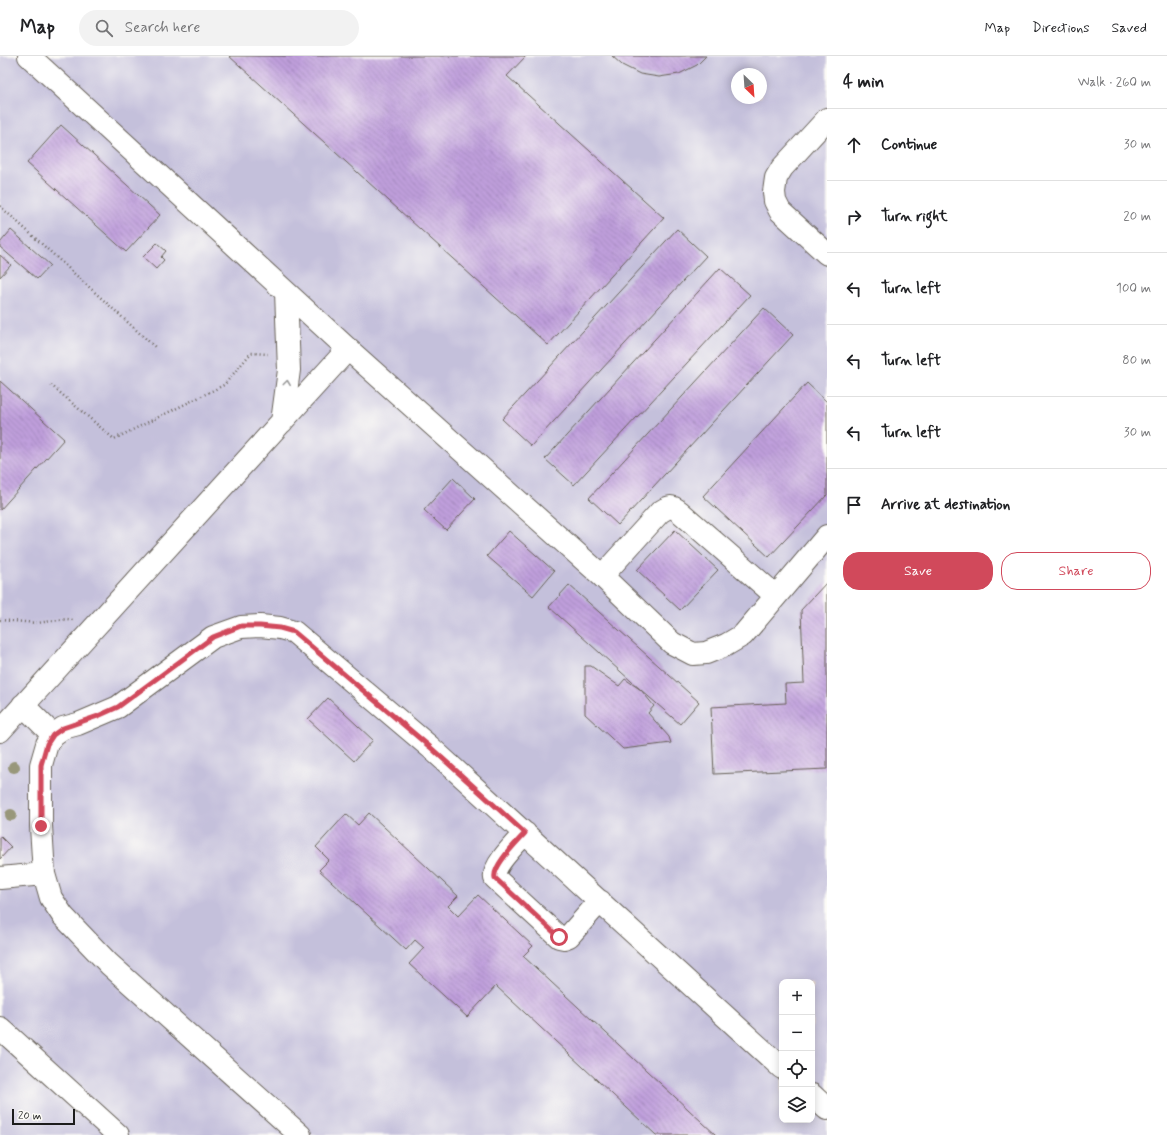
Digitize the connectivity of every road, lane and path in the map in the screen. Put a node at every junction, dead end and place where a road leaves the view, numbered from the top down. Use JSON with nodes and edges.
{"nodes":[{"id":1,"x":29,"y":56,"type":"edge"},
{"id":2,"x":827,"y":119,"type":"edge"},
{"id":3,"x":0,"y":206,"type":"edge"},
{"id":4,"x":827,"y":254,"type":"edge"},
{"id":5,"x":286,"y":292,"type":"junction"},
{"id":6,"x":156,"y":348,"type":"dead end"},
{"id":7,"x":348,"y":349,"type":"junction"},
{"id":8,"x":288,"y":355,"type":"junction"},
{"id":9,"x":51,"y":385,"type":"dead end"},
{"id":10,"x":282,"y":422,"type":"junction"},
{"id":11,"x":827,"y":536,"type":"edge"},
{"id":12,"x":602,"y":576,"type":"junction"},
{"id":13,"x":776,"y":596,"type":"junction"},
{"id":14,"x":67,"y":619,"type":"dead end"},
{"id":15,"x":0,"y":620,"type":"edge"},
{"id":16,"x":23,"y":705,"type":"junction"},
{"id":17,"x":0,"y":731,"type":"edge"},
{"id":18,"x":53,"y":735,"type":"junction"},
{"id":19,"x":525,"y":833,"type":"junction"},
{"id":20,"x":44,"y":874,"type":"junction"},
{"id":21,"x":0,"y":878,"type":"edge"},
{"id":22,"x":600,"y":901,"type":"junction"},
{"id":23,"x":0,"y":1028,"type":"edge"},
{"id":24,"x":779,"y":1065,"type":"edge"},
{"id":25,"x":815,"y":1098,"type":"edge"},
{"id":26,"x":827,"y":1109,"type":"edge"},
{"id":27,"x":118,"y":1135,"type":"edge"},
{"id":28,"x":300,"y":1135,"type":"edge"}],
"edges":[{"from":1,"to":5,"type":"lane"},
{"from":2,"to":4,"type":"lane"},
{"from":3,"to":6,"type":"path"},
{"from":5,"to":7,"type":"lane"},
{"from":5,"to":8,"type":"lane"},
{"from":7,"to":10,"type":"lane"},
{"from":7,"to":12,"type":"lane"},
{"from":8,"to":9,"type":"path"},
{"from":10,"to":8,"type":"lane","one_way":true},
{"from":10,"to":16,"type":"lane"},
{"from":11,"to":13,"type":"lane"},
{"from":12,"to":13,"type":"lane"},
{"from":12,"to":13,"type":"lane"},
{"from":14,"to":15,"type":"path"},
{"from":16,"to":17,"type":"lane"},
{"from":16,"to":18,"type":"lane"},
{"from":18,"to":19,"type":"lane"},
{"from":18,"to":20,"type":"lane"},
{"from":19,"to":22,"type":"lane"},
{"from":19,"to":22,"type":"lane"},
{"from":20,"to":21,"type":"lane"},
{"from":20,"to":28,"type":"lane"},
{"from":22,"to":24,"type":"lane"},
{"from":23,"to":27,"type":"lane"},
{"from":25,"to":26,"type":"lane"}]}
